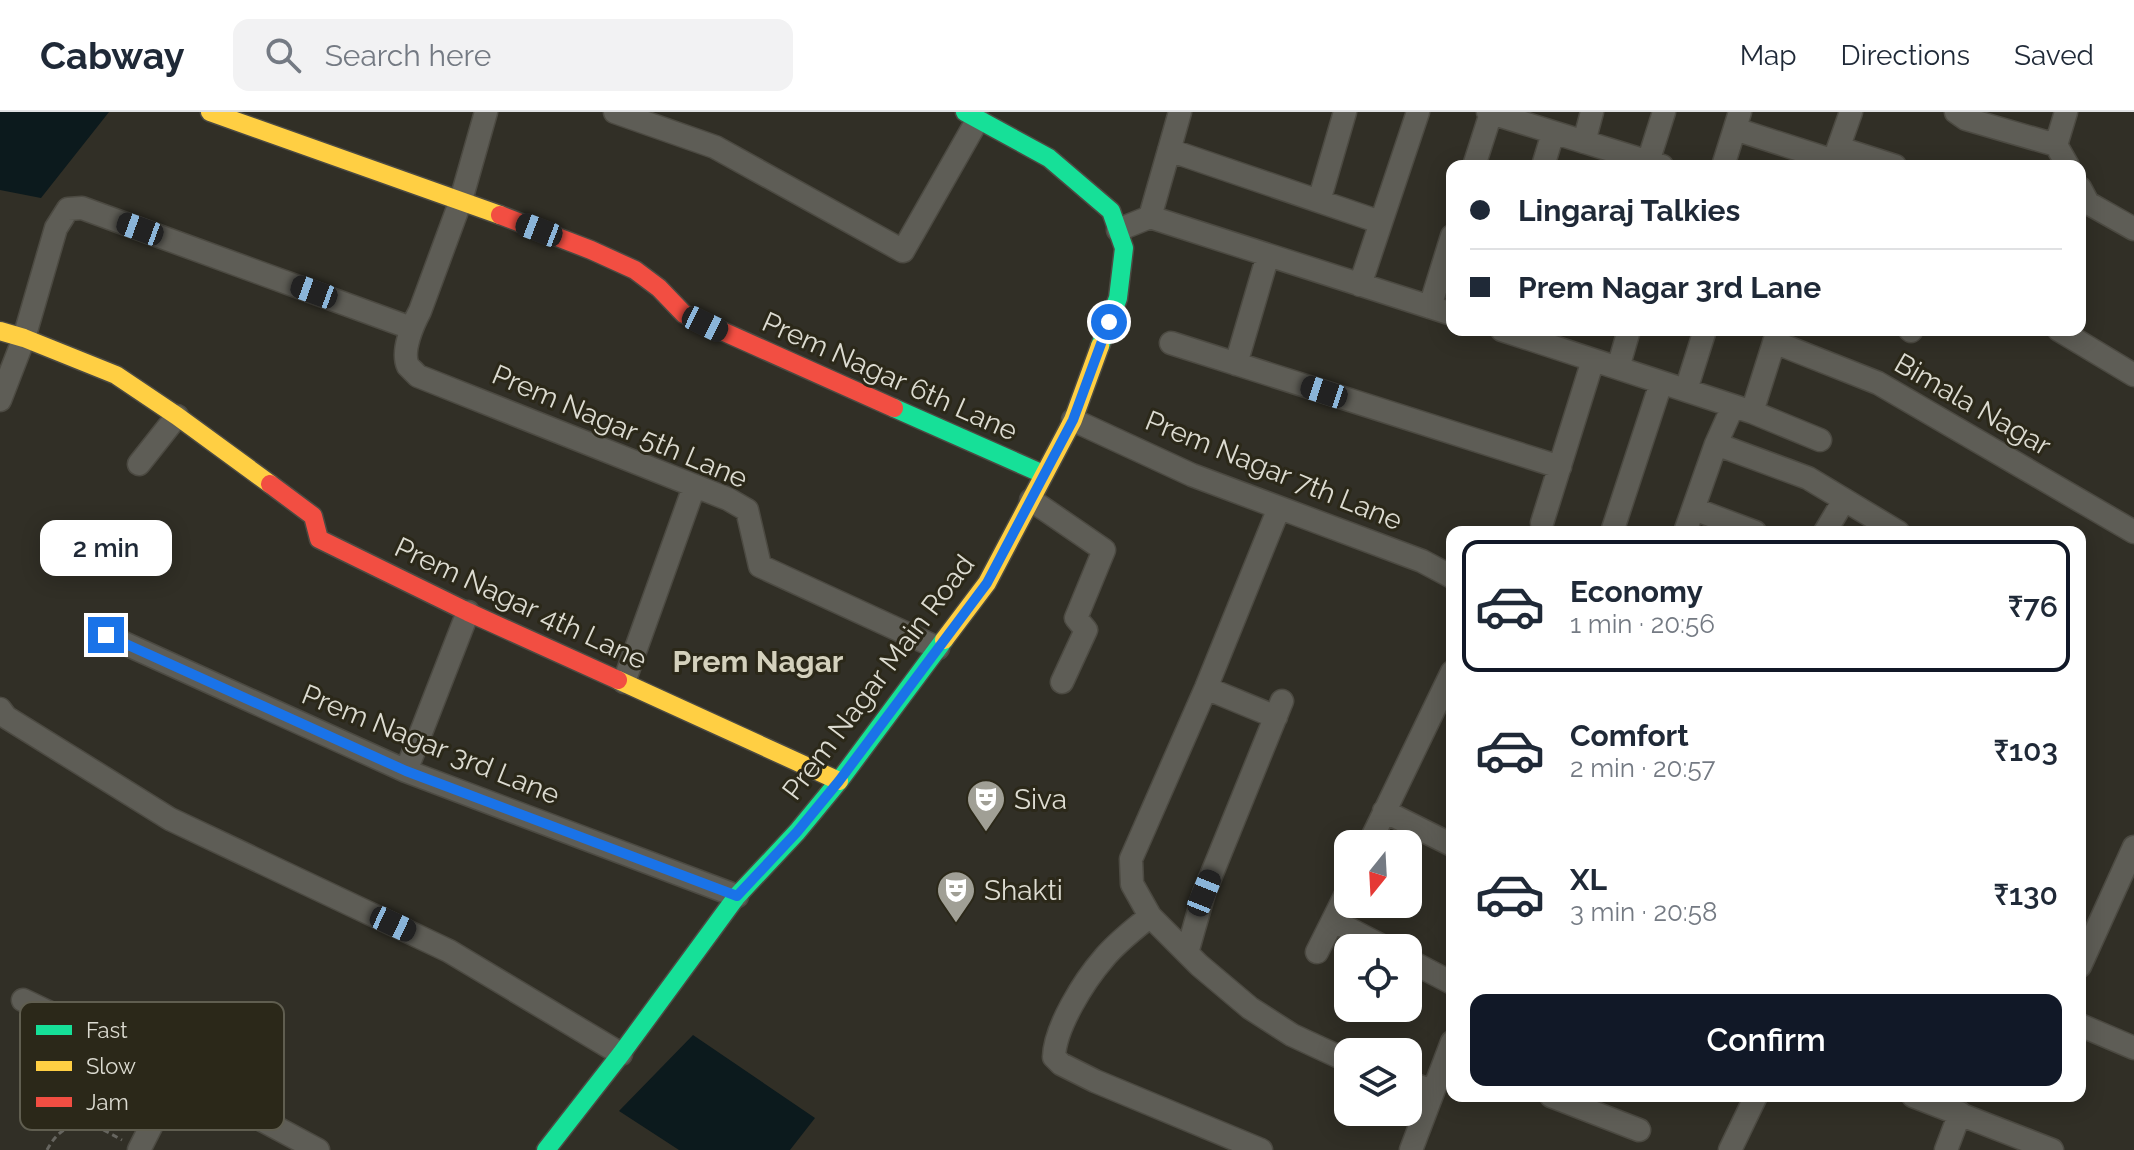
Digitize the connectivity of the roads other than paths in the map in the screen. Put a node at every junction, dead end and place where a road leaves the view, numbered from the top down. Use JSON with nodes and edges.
{"nodes":[{"id":1,"x":210,"y":112,"type":"edge"},
{"id":2,"x":486,"y":112,"type":"edge"},
{"id":3,"x":615,"y":112,"type":"edge"},
{"id":4,"x":1345,"y":112,"type":"edge"},
{"id":5,"x":1418,"y":112,"type":"edge"},
{"id":6,"x":1489,"y":112,"type":"edge"},
{"id":7,"x":1592,"y":112,"type":"edge"},
{"id":8,"x":1664,"y":112,"type":"edge"},
{"id":9,"x":1851,"y":112,"type":"edge"},
{"id":10,"x":1956,"y":112,"type":"edge"},
{"id":11,"x":2066,"y":112,"type":"edge"},
{"id":12,"x":1175,"y":114,"type":"edge"},
{"id":13,"x":971,"y":116,"type":"edge"},
{"id":14,"x":1738,"y":120,"type":"edge"},
{"id":15,"x":1553,"y":133,"type":"junction"},
{"id":16,"x":1584,"y":142,"type":"junction"},
{"id":17,"x":2056,"y":145,"type":"junction"},
{"id":18,"x":1169,"y":150,"type":"junction"},
{"id":19,"x":1835,"y":158,"type":"edge"},
{"id":20,"x":1476,"y":160,"type":"edge"},
{"id":21,"x":1545,"y":160,"type":"edge"},
{"id":22,"x":1642,"y":160,"type":"edge"},
{"id":23,"x":1656,"y":160,"type":"edge"},
{"id":24,"x":1725,"y":160,"type":"edge"},
{"id":25,"x":2065,"y":160,"type":"edge"},
{"id":26,"x":2086,"y":199,"type":"edge"},
{"id":27,"x":461,"y":200,"type":"junction"},
{"id":28,"x":1319,"y":201,"type":"junction"},
{"id":29,"x":1150,"y":217,"type":"junction"},
{"id":30,"x":1380,"y":222,"type":"junction"},
{"id":31,"x":2134,"y":229,"type":"edge"},
{"id":32,"x":1118,"y":230,"type":"junction"},
{"id":33,"x":1268,"y":255,"type":"junction"},
{"id":34,"x":1446,"y":255,"type":"edge"},
{"id":35,"x":1360,"y":285,"type":"junction"},
{"id":36,"x":1430,"y":307,"type":"junction"},
{"id":37,"x":1446,"y":312,"type":"edge"},
{"id":38,"x":411,"y":328,"type":"junction"},
{"id":39,"x":0,"y":331,"type":"edge"},
{"id":40,"x":1520,"y":336,"type":"edge"},
{"id":41,"x":1627,"y":336,"type":"edge"},
{"id":42,"x":1703,"y":336,"type":"edge"},
{"id":43,"x":1776,"y":336,"type":"edge"},
{"id":44,"x":2069,"y":336,"type":"edge"},
{"id":45,"x":24,"y":338,"type":"junction"},
{"id":46,"x":1171,"y":343,"type":"dead end"},
{"id":47,"x":1593,"y":360,"type":"junction"},
{"id":48,"x":1236,"y":364,"type":"junction"},
{"id":49,"x":1618,"y":368,"type":"junction"},
{"id":50,"x":2134,"y":375,"type":"edge"},
{"id":51,"x":1661,"y":383,"type":"junction"},
{"id":52,"x":1686,"y":390,"type":"junction"},
{"id":53,"x":0,"y":400,"type":"edge"},
{"id":54,"x":1742,"y":409,"type":"junction"},
{"id":55,"x":177,"y":416,"type":"junction"},
{"id":56,"x":1073,"y":420,"type":"junction"},
{"id":57,"x":1820,"y":440,"type":"dead end"},
{"id":58,"x":1716,"y":444,"type":"junction"},
{"id":59,"x":139,"y":464,"type":"dead end"},
{"id":60,"x":1560,"y":467,"type":"junction"},
{"id":61,"x":1043,"y":474,"type":"junction"},
{"id":62,"x":694,"y":487,"type":"junction"},
{"id":63,"x":1031,"y":500,"type":"junction"},
{"id":64,"x":1844,"y":500,"type":"junction"},
{"id":65,"x":1279,"y":508,"type":"junction"},
{"id":66,"x":1694,"y":509,"type":"junction"},
{"id":67,"x":1542,"y":523,"type":"dead end"},
{"id":68,"x":1614,"y":526,"type":"edge"},
{"id":69,"x":1687,"y":526,"type":"edge"},
{"id":70,"x":1739,"y":526,"type":"edge"},
{"id":71,"x":1829,"y":526,"type":"edge"},
{"id":72,"x":1888,"y":526,"type":"edge"},
{"id":73,"x":2134,"y":532,"type":"edge"},
{"id":74,"x":1446,"y":574,"type":"edge"},
{"id":75,"x":468,"y":612,"type":"junction"},
{"id":76,"x":106,"y":635,"type":"dead end"},
{"id":77,"x":938,"y":648,"type":"junction"},
{"id":78,"x":624,"y":682,"type":"junction"},
{"id":79,"x":1062,"y":682,"type":"dead end"},
{"id":80,"x":1206,"y":688,"type":"junction"},
{"id":81,"x":0,"y":709,"type":"edge"},
{"id":82,"x":1444,"y":712,"type":"edge"},
{"id":83,"x":406,"y":771,"type":"junction"},
{"id":84,"x":839,"y":781,"type":"junction"},
{"id":85,"x":1384,"y":811,"type":"junction"},
{"id":86,"x":1375,"y":830,"type":"edge"},
{"id":87,"x":1446,"y":842,"type":"edge"},
{"id":88,"x":2134,"y":847,"type":"edge"},
{"id":89,"x":737,"y":896,"type":"junction"},
{"id":90,"x":1150,"y":916,"type":"junction"},
{"id":91,"x":1335,"y":918,"type":"edge"},
{"id":92,"x":1334,"y":921,"type":"junction"},
{"id":93,"x":1359,"y":934,"type":"edge"},
{"id":94,"x":1317,"y":952,"type":"dead end"},
{"id":95,"x":1187,"y":953,"type":"junction"},
{"id":96,"x":2086,"y":953,"type":"edge"},
{"id":97,"x":1422,"y":967,"type":"edge"},
{"id":98,"x":1446,"y":980,"type":"edge"},
{"id":99,"x":23,"y":1000,"type":"dead end"},
{"id":100,"x":27,"y":1002,"type":"edge"},
{"id":101,"x":2086,"y":1028,"type":"edge"},
{"id":102,"x":2134,"y":1048,"type":"edge"},
{"id":103,"x":621,"y":1054,"type":"junction"},
{"id":104,"x":1334,"y":1054,"type":"edge"},
{"id":105,"x":1446,"y":1061,"type":"edge"},
{"id":106,"x":1422,"y":1087,"type":"edge"},
{"id":107,"x":1432,"y":1091,"type":"junction"},
{"id":108,"x":1567,"y":1102,"type":"edge"},
{"id":109,"x":1753,"y":1102,"type":"edge"},
{"id":110,"x":1930,"y":1102,"type":"edge"},
{"id":111,"x":1960,"y":1113,"type":"junction"},
{"id":112,"x":149,"y":1130,"type":"edge"},
{"id":113,"x":280,"y":1130,"type":"edge"},
{"id":114,"x":1639,"y":1130,"type":"dead end"},
{"id":115,"x":1733,"y":1149,"type":"edge"},
{"id":116,"x":139,"y":1150,"type":"edge"},
{"id":117,"x":318,"y":1150,"type":"edge"},
{"id":118,"x":546,"y":1150,"type":"edge"},
{"id":119,"x":1261,"y":1150,"type":"edge"},
{"id":120,"x":1411,"y":1150,"type":"edge"},
{"id":121,"x":1946,"y":1150,"type":"edge"},
{"id":122,"x":2052,"y":1150,"type":"edge"}],
"edges":[{"from":1,"to":27,"type":"street","name":"Prem Nagar 6th Lane"},
{"from":2,"to":27,"type":"street"},
{"from":3,"to":13,"type":"street"},
{"from":4,"to":28,"type":"street"},
{"from":5,"to":30,"type":"street"},
{"from":6,"to":15,"type":"street"},
{"from":6,"to":20,"type":"street"},
{"from":7,"to":16,"type":"street"},
{"from":8,"to":23,"type":"street"},
{"from":9,"to":19,"type":"street"},
{"from":10,"to":17,"type":"street"},
{"from":11,"to":17,"type":"street"},
{"from":12,"to":18,"type":"street"},
{"from":13,"to":32,"type":"street","name":"Prem Nagar Main Road"},
{"from":14,"to":19,"type":"street"},
{"from":14,"to":24,"type":"street"},
{"from":15,"to":16,"type":"street"},
{"from":15,"to":21,"type":"street"},
{"from":16,"to":22,"type":"street"},
{"from":17,"to":25,"type":"street"},
{"from":18,"to":28,"type":"street"},
{"from":18,"to":29,"type":"street"},
{"from":26,"to":31,"type":"street"},
{"from":27,"to":38,"type":"street"},
{"from":27,"to":61,"type":"street","name":"Prem Nagar 6th Lane"},
{"from":28,"to":30,"type":"street"},
{"from":29,"to":32,"type":"street"},
{"from":29,"to":33,"type":"street"},
{"from":30,"to":35,"type":"street"},
{"from":32,"to":56,"type":"street","name":"Prem Nagar Main Road"},
{"from":33,"to":35,"type":"street"},
{"from":33,"to":48,"type":"street"},
{"from":34,"to":36,"type":"street"},
{"from":35,"to":36,"type":"street"},
{"from":36,"to":37,"type":"street"},
{"from":38,"to":45,"type":"street"},
{"from":38,"to":62,"type":"street","name":"Prem Nagar 5th Lane"},
{"from":39,"to":45,"type":"street","name":"Prem Nagar 4th Lane"},
{"from":40,"to":47,"type":"street"},
{"from":41,"to":49,"type":"street"},
{"from":42,"to":52,"type":"street"},
{"from":43,"to":54,"type":"street"},
{"from":43,"to":73,"type":"street","name":"Bimala Nagar"},
{"from":44,"to":50,"type":"street"},
{"from":45,"to":53,"type":"street"},
{"from":45,"to":55,"type":"street","name":"Prem Nagar 4th Lane"},
{"from":46,"to":48,"type":"street"},
{"from":47,"to":49,"type":"street"},
{"from":47,"to":60,"type":"street"},
{"from":48,"to":60,"type":"street"},
{"from":49,"to":51,"type":"street"},
{"from":51,"to":52,"type":"street"},
{"from":51,"to":68,"type":"street"},
{"from":52,"to":54,"type":"street"},
{"from":54,"to":57,"type":"street"},
{"from":54,"to":58,"type":"street"},
{"from":55,"to":59,"type":"street"},
{"from":55,"to":75,"type":"street","name":"Prem Nagar 4th Lane"},
{"from":56,"to":61,"type":"street","name":"Prem Nagar Main Road"},
{"from":56,"to":65,"type":"street","name":"Prem Nagar 7th Lane"},
{"from":58,"to":64,"type":"street"},
{"from":58,"to":66,"type":"street"},
{"from":60,"to":67,"type":"street"},
{"from":61,"to":63,"type":"street","name":"Prem Nagar Main Road"},
{"from":62,"to":77,"type":"street","name":"Prem Nagar 5th Lane"},
{"from":62,"to":78,"type":"street"},
{"from":63,"to":77,"type":"street","name":"Prem Nagar Main Road"},
{"from":63,"to":79,"type":"street"},
{"from":64,"to":71,"type":"street"},
{"from":64,"to":72,"type":"street"},
{"from":65,"to":74,"type":"street","name":"Prem Nagar 7th Lane"},
{"from":65,"to":80,"type":"street"},
{"from":66,"to":69,"type":"street"},
{"from":66,"to":70,"type":"street"},
{"from":75,"to":78,"type":"street","name":"Prem Nagar 4th Lane"},
{"from":75,"to":83,"type":"street"},
{"from":76,"to":83,"type":"street","name":"Prem Nagar 3rd Lane"},
{"from":77,"to":84,"type":"street","name":"Prem Nagar Main Road"},
{"from":78,"to":84,"type":"street","name":"Prem Nagar 4th Lane"},
{"from":80,"to":90,"type":"street"},
{"from":80,"to":95,"type":"street"},
{"from":81,"to":103,"type":"street"},
{"from":82,"to":85,"type":"street"},
{"from":83,"to":89,"type":"street","name":"Prem Nagar 3rd Lane"},
{"from":84,"to":89,"type":"street","name":"Prem Nagar Main Road"},
{"from":85,"to":86,"type":"street"},
{"from":85,"to":87,"type":"street"},
{"from":88,"to":96,"type":"street"},
{"from":89,"to":103,"type":"street","name":"Prem Nagar Main Road"},
{"from":90,"to":95,"type":"street"},
{"from":90,"to":119,"type":"street"},
{"from":91,"to":92,"type":"street"},
{"from":92,"to":93,"type":"street"},
{"from":92,"to":94,"type":"street"},
{"from":95,"to":104,"type":"street"},
{"from":97,"to":98,"type":"street"},
{"from":99,"to":100,"type":"street"},
{"from":101,"to":102,"type":"street"},
{"from":103,"to":118,"type":"street","name":"Prem Nagar Main Road"},
{"from":105,"to":107,"type":"street"},
{"from":106,"to":107,"type":"street"},
{"from":107,"to":120,"type":"street"},
{"from":108,"to":114,"type":"street"},
{"from":109,"to":115,"type":"street"},
{"from":110,"to":111,"type":"street"},
{"from":111,"to":121,"type":"street"},
{"from":111,"to":122,"type":"street"},
{"from":112,"to":116,"type":"street"},
{"from":113,"to":117,"type":"street"}]}
